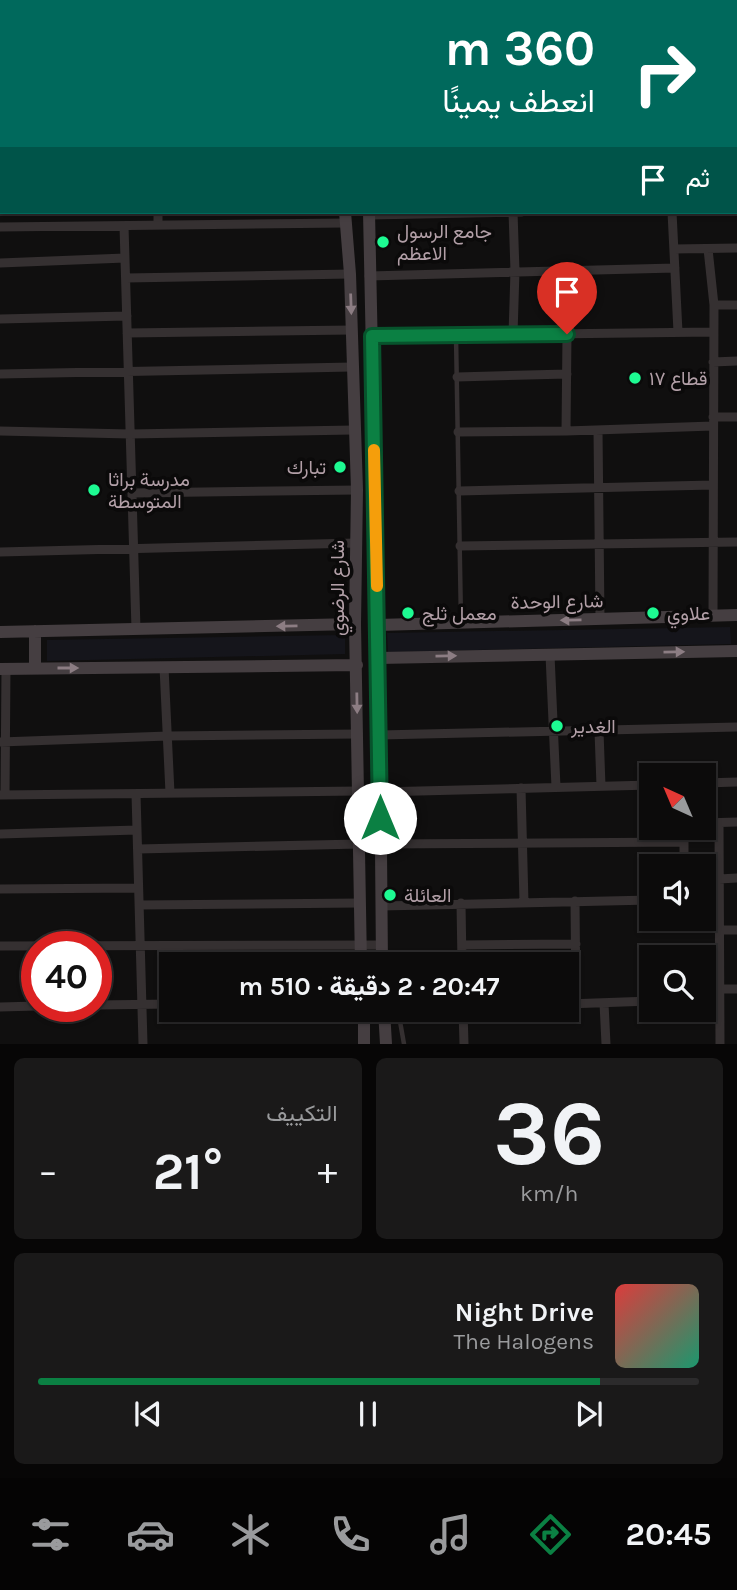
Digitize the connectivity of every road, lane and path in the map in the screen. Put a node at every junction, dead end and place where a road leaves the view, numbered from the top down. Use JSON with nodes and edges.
{"nodes":[{"id":1,"x":158,"y":214,"type":"edge"},
{"id":2,"x":369,"y":214,"type":"edge"},
{"id":3,"x":513,"y":214,"type":"edge"},
{"id":4,"x":672,"y":214,"type":"edge"},
{"id":5,"x":345,"y":217,"type":"edge"},
{"id":6,"x":158,"y":225,"type":"junction"},
{"id":7,"x":124,"y":226,"type":"junction"},
{"id":8,"x":0,"y":227,"type":"edge"},
{"id":9,"x":737,"y":248,"type":"edge"},
{"id":10,"x":674,"y":249,"type":"junction"},
{"id":11,"x":708,"y":249,"type":"junction"},
{"id":12,"x":125,"y":258,"type":"junction"},
{"id":13,"x":0,"y":263,"type":"edge"},
{"id":14,"x":675,"y":268,"type":"junction"},
{"id":15,"x":515,"y":271,"type":"junction"},
{"id":16,"x":350,"y":274,"type":"junction"},
{"id":17,"x":369,"y":276,"type":"junction"},
{"id":18,"x":126,"y":278,"type":"junction"},
{"id":19,"x":713,"y":305,"type":"junction"},
{"id":20,"x":737,"y":305,"type":"edge"},
{"id":21,"x":127,"y":316,"type":"junction"},
{"id":22,"x":0,"y":319,"type":"edge"},
{"id":23,"x":352,"y":330,"type":"junction"},
{"id":24,"x":678,"y":332,"type":"junction"},
{"id":25,"x":713,"y":332,"type":"junction"},
{"id":26,"x":127,"y":333,"type":"junction"},
{"id":27,"x":513,"y":334,"type":"junction"},
{"id":28,"x":567,"y":334,"type":"junction"},
{"id":29,"x":456,"y":335,"type":"junction"},
{"id":30,"x":372,"y":336,"type":"junction"},
{"id":31,"x":737,"y":361,"type":"edge"},
{"id":32,"x":713,"y":362,"type":"junction"},
{"id":33,"x":352,"y":367,"type":"junction"},
{"id":34,"x":128,"y":372,"type":"junction"},
{"id":35,"x":0,"y":374,"type":"edge"},
{"id":36,"x":567,"y":374,"type":"junction"},
{"id":37,"x":457,"y":376,"type":"junction"},
{"id":38,"x":352,"y":388,"type":"junction"},
{"id":39,"x":373,"y":388,"type":"junction"},
{"id":40,"x":737,"y":417,"type":"edge"},
{"id":41,"x":713,"y":421,"type":"junction"},
{"id":42,"x":353,"y":430,"type":"junction"},
{"id":43,"x":598,"y":430,"type":"junction"},
{"id":44,"x":0,"y":431,"type":"edge"},
{"id":45,"x":566,"y":431,"type":"junction"},
{"id":46,"x":458,"y":432,"type":"junction"},
{"id":47,"x":130,"y":433,"type":"junction"},
{"id":48,"x":713,"y":485,"type":"junction"},
{"id":49,"x":597,"y":488,"type":"junction"},
{"id":50,"x":357,"y":490,"type":"junction"},
{"id":51,"x":459,"y":491,"type":"junction"},
{"id":52,"x":132,"y":493,"type":"junction"},
{"id":53,"x":737,"y":542,"type":"edge"},
{"id":54,"x":356,"y":543,"type":"junction"},
{"id":55,"x":713,"y":543,"type":"junction"},
{"id":56,"x":598,"y":544,"type":"junction"},
{"id":57,"x":460,"y":546,"type":"junction"},
{"id":58,"x":134,"y":549,"type":"junction"},
{"id":59,"x":0,"y":552,"type":"edge"},
{"id":60,"x":737,"y":615,"type":"edge"},
{"id":61,"x":713,"y":616,"type":"junction"},
{"id":62,"x":600,"y":619,"type":"junction"},
{"id":63,"x":461,"y":622,"type":"junction"},
{"id":64,"x":355,"y":624,"type":"junction"},
{"id":65,"x":378,"y":625,"type":"junction"},
{"id":66,"x":136,"y":629,"type":"junction"},
{"id":67,"x":35,"y":631,"type":"junction"},
{"id":68,"x":0,"y":632,"type":"edge"},
{"id":69,"x":737,"y":650,"type":"edge"},
{"id":70,"x":550,"y":654,"type":"junction"},
{"id":71,"x":378,"y":658,"type":"junction"},
{"id":72,"x":356,"y":665,"type":"junction"},
{"id":73,"x":164,"y":667,"type":"junction"},
{"id":74,"x":3,"y":668,"type":"edge"},
{"id":75,"x":35,"y":668,"type":"junction"},
{"id":76,"x":737,"y":727,"type":"edge"},
{"id":77,"x":554,"y":731,"type":"junction"},
{"id":78,"x":599,"y":731,"type":"junction"},
{"id":79,"x":358,"y":734,"type":"junction"},
{"id":80,"x":380,"y":735,"type":"junction"},
{"id":81,"x":167,"y":736,"type":"junction"},
{"id":82,"x":3,"y":742,"type":"edge"},
{"id":83,"x":737,"y":782,"type":"edge"},
{"id":84,"x":716,"y":783,"type":"edge"},
{"id":85,"x":639,"y":785,"type":"edge"},
{"id":86,"x":601,"y":786,"type":"junction"},
{"id":87,"x":556,"y":787,"type":"junction"},
{"id":88,"x":521,"y":788,"type":"junction"},
{"id":89,"x":359,"y":791,"type":"junction"},
{"id":90,"x":379,"y":792,"type":"junction"},
{"id":91,"x":170,"y":793,"type":"junction"},
{"id":92,"x":136,"y":794,"type":"junction"},
{"id":93,"x":2,"y":795,"type":"edge"},
{"id":94,"x":716,"y":822,"type":"edge"},
{"id":95,"x":719,"y":822,"type":"junction"},
{"id":96,"x":737,"y":822,"type":"edge"},
{"id":97,"x":137,"y":830,"type":"junction"},
{"id":98,"x":0,"y":834,"type":"edge"},
{"id":99,"x":684,"y":842,"type":"joint"},
{"id":100,"x":359,"y":844,"type":"junction"},
{"id":101,"x":380,"y":844,"type":"junction"},
{"id":102,"x":523,"y":844,"type":"junction"},
{"id":103,"x":138,"y":849,"type":"junction"},
{"id":104,"x":684,"y":854,"type":"edge"},
{"id":105,"x":719,"y":878,"type":"junction"},
{"id":106,"x":737,"y":878,"type":"edge"},
{"id":107,"x":138,"y":888,"type":"junction"},
{"id":108,"x":0,"y":889,"type":"edge"},
{"id":109,"x":719,"y":899,"type":"joint"},
{"id":110,"x":639,"y":900,"type":"edge"},
{"id":111,"x":575,"y":901,"type":"junction"},
{"id":112,"x":360,"y":903,"type":"junction"},
{"id":113,"x":461,"y":903,"type":"junction"},
{"id":114,"x":524,"y":903,"type":"junction"},
{"id":115,"x":139,"y":905,"type":"junction"},
{"id":116,"x":381,"y":906,"type":"junction"},
{"id":117,"x":719,"y":930,"type":"junction"},
{"id":118,"x":737,"y":930,"type":"edge"},
{"id":119,"x":140,"y":944,"type":"junction"},
{"id":120,"x":360,"y":944,"type":"junction"},
{"id":121,"x":462,"y":944,"type":"junction"},
{"id":122,"x":576,"y":944,"type":"junction"},
{"id":123,"x":382,"y":945,"type":"junction"},
{"id":124,"x":0,"y":946,"type":"edge"},
{"id":125,"x":360,"y":952,"type":"edge"},
{"id":126,"x":382,"y":952,"type":"edge"},
{"id":127,"x":462,"y":952,"type":"edge"},
{"id":128,"x":575,"y":952,"type":"edge"},
{"id":129,"x":737,"y":989,"type":"edge"},
{"id":130,"x":720,"y":994,"type":"junction"},
{"id":131,"x":716,"y":996,"type":"edge"},
{"id":132,"x":639,"y":1002,"type":"edge"},
{"id":133,"x":604,"y":1003,"type":"junction"},
{"id":134,"x":143,"y":1004,"type":"junction"},
{"id":135,"x":159,"y":1004,"type":"edge"},
{"id":136,"x":579,"y":1004,"type":"edge"},
{"id":137,"x":112,"y":1005,"type":"edge"},
{"id":138,"x":21,"y":1006,"type":"edge"},
{"id":139,"x":0,"y":1007,"type":"edge"},
{"id":140,"x":364,"y":1022,"type":"edge"},
{"id":141,"x":385,"y":1022,"type":"edge"},
{"id":142,"x":400,"y":1022,"type":"edge"},
{"id":143,"x":463,"y":1022,"type":"edge"},
{"id":144,"x":143,"y":1044,"type":"edge"},
{"id":145,"x":364,"y":1044,"type":"edge"},
{"id":146,"x":386,"y":1044,"type":"edge"},
{"id":147,"x":404,"y":1044,"type":"edge"},
{"id":148,"x":464,"y":1044,"type":"edge"},
{"id":149,"x":606,"y":1044,"type":"edge"},
{"id":150,"x":720,"y":1044,"type":"edge"}],
"edges":[{"from":1,"to":6,"type":"street"},
{"from":2,"to":17,"type":"street","name":"شارع الرضوي"},
{"from":3,"to":15,"type":"street"},
{"from":4,"to":10,"type":"street"},
{"from":5,"to":6,"type":"street"},
{"from":5,"to":16,"type":"street","name":"شارع الرضوي"},
{"from":6,"to":7,"type":"street"},
{"from":7,"to":8,"type":"street"},
{"from":7,"to":12,"type":"street"},
{"from":9,"to":11,"type":"street"},
{"from":10,"to":11,"type":"street"},
{"from":10,"to":14,"type":"street"},
{"from":11,"to":19,"type":"street"},
{"from":12,"to":13,"type":"street"},
{"from":12,"to":18,"type":"street"},
{"from":14,"to":15,"type":"street"},
{"from":14,"to":24,"type":"street"},
{"from":15,"to":17,"type":"street"},
{"from":15,"to":27,"type":"street"},
{"from":16,"to":18,"type":"street"},
{"from":16,"to":23,"type":"street","name":"شارع الرضوي","one_way":true},
{"from":17,"to":30,"type":"street","name":"شارع الرضوي"},
{"from":18,"to":21,"type":"street"},
{"from":19,"to":20,"type":"street"},
{"from":19,"to":25,"type":"street"},
{"from":21,"to":22,"type":"street"},
{"from":21,"to":26,"type":"street"},
{"from":23,"to":26,"type":"street"},
{"from":23,"to":33,"type":"street","name":"شارع الرضوي"},
{"from":24,"to":25,"type":"street"},
{"from":24,"to":28,"type":"street"},
{"from":25,"to":32,"type":"street"},
{"from":26,"to":34,"type":"street"},
{"from":27,"to":28,"type":"street"},
{"from":27,"to":29,"type":"street"},
{"from":28,"to":36,"type":"street"},
{"from":29,"to":30,"type":"street"},
{"from":29,"to":37,"type":"lane"},
{"from":30,"to":39,"type":"street","name":"شارع الرضوي"},
{"from":31,"to":32,"type":"street"},
{"from":32,"to":41,"type":"street"},
{"from":33,"to":34,"type":"street"},
{"from":33,"to":38,"type":"street","name":"شارع الرضوي"},
{"from":34,"to":35,"type":"street"},
{"from":34,"to":47,"type":"street"},
{"from":36,"to":37,"type":"street"},
{"from":36,"to":45,"type":"street"},
{"from":37,"to":46,"type":"lane"},
{"from":38,"to":39,"type":"street"},
{"from":38,"to":42,"type":"street","name":"شارع الرضوي"},
{"from":39,"to":65,"type":"street","name":"شارع الرضوي"},
{"from":40,"to":41,"type":"street"},
{"from":41,"to":43,"type":"street"},
{"from":41,"to":48,"type":"street"},
{"from":42,"to":47,"type":"street"},
{"from":42,"to":50,"type":"street","name":"شارع الرضوي"},
{"from":43,"to":45,"type":"street"},
{"from":43,"to":49,"type":"street"},
{"from":44,"to":47,"type":"street"},
{"from":45,"to":46,"type":"street"},
{"from":46,"to":51,"type":"lane"},
{"from":47,"to":52,"type":"street"},
{"from":48,"to":49,"type":"street"},
{"from":48,"to":55,"type":"street"},
{"from":49,"to":51,"type":"street"},
{"from":49,"to":56,"type":"street"},
{"from":50,"to":52,"type":"street"},
{"from":50,"to":54,"type":"street","name":"شارع الرضوي"},
{"from":51,"to":57,"type":"lane"},
{"from":52,"to":58,"type":"street"},
{"from":53,"to":55,"type":"street"},
{"from":54,"to":58,"type":"street"},
{"from":54,"to":64,"type":"street","name":"شارع الرضوي"},
{"from":55,"to":56,"type":"street"},
{"from":55,"to":61,"type":"street"},
{"from":56,"to":57,"type":"street"},
{"from":56,"to":62,"type":"street"},
{"from":57,"to":63,"type":"lane"},
{"from":58,"to":59,"type":"street"},
{"from":58,"to":66,"type":"street"},
{"from":60,"to":61,"type":"street","name":"شارع الوحدة"},
{"from":61,"to":62,"type":"street","name":"شارع الوحدة"},
{"from":62,"to":63,"type":"street","name":"شارع الوحدة","one_way":true},
{"from":63,"to":65,"type":"street","name":"شارع الوحدة"},
{"from":64,"to":66,"type":"street","one_way":true},
{"from":64,"to":72,"type":"street","name":"شارع الرضوي"},
{"from":65,"to":71,"type":"street","name":"شارع الرضوي"},
{"from":66,"to":67,"type":"street"},
{"from":67,"to":68,"type":"street"},
{"from":67,"to":75,"type":"street"},
{"from":70,"to":69,"type":"street","one_way":true},
{"from":71,"to":70,"type":"street","one_way":true},
{"from":70,"to":77,"type":"street"},
{"from":71,"to":80,"type":"street","name":"شارع الرضوي"},
{"from":72,"to":73,"type":"street"},
{"from":72,"to":79,"type":"street","name":"شارع الرضوي","one_way":true},
{"from":75,"to":73,"type":"street","one_way":true},
{"from":73,"to":81,"type":"street"},
{"from":74,"to":75,"type":"street"},
{"from":74,"to":82,"type":"street"},
{"from":76,"to":78,"type":"street"},
{"from":77,"to":78,"type":"street"},
{"from":77,"to":80,"type":"street"},
{"from":77,"to":87,"type":"street"},
{"from":78,"to":86,"type":"street"},
{"from":79,"to":81,"type":"street"},
{"from":79,"to":89,"type":"street","name":"شارع الرضوي"},
{"from":80,"to":90,"type":"street","name":"شارع الرضوي"},
{"from":81,"to":82,"type":"street"},
{"from":81,"to":91,"type":"street"},
{"from":82,"to":93,"type":"street"},
{"from":83,"to":84,"type":"street"},
{"from":85,"to":86,"type":"street"},
{"from":86,"to":87,"type":"street"},
{"from":87,"to":88,"type":"street"},
{"from":88,"to":90,"type":"street"},
{"from":88,"to":102,"type":"street"},
{"from":89,"to":91,"type":"street"},
{"from":89,"to":100,"type":"street","name":"شارع الرضوي"},
{"from":90,"to":101,"type":"street","name":"شارع الرضوي"},
{"from":91,"to":92,"type":"street"},
{"from":92,"to":93,"type":"street"},
{"from":92,"to":97,"type":"street"},
{"from":94,"to":95,"type":"street"},
{"from":95,"to":96,"type":"street"},
{"from":95,"to":105,"type":"street"},
{"from":97,"to":98,"type":"street"},
{"from":97,"to":103,"type":"street"},
{"from":99,"to":102,"type":"street"},
{"from":99,"to":104,"type":"street"},
{"from":100,"to":103,"type":"street"},
{"from":100,"to":112,"type":"street","name":"شارع الرضوي"},
{"from":101,"to":102,"type":"street"},
{"from":101,"to":116,"type":"street","name":"شارع الرضوي"},
{"from":102,"to":114,"type":"street"},
{"from":103,"to":107,"type":"street"},
{"from":105,"to":106,"type":"street"},
{"from":105,"to":109,"type":"street"},
{"from":107,"to":108,"type":"street"},
{"from":107,"to":115,"type":"street"},
{"from":109,"to":117,"type":"street"},
{"from":110,"to":111,"type":"street"},
{"from":111,"to":114,"type":"street"},
{"from":111,"to":122,"type":"street"},
{"from":112,"to":115,"type":"street"},
{"from":112,"to":120,"type":"street","name":"شارع الرضوي"},
{"from":113,"to":114,"type":"street"},
{"from":113,"to":116,"type":"street"},
{"from":113,"to":121,"type":"street"},
{"from":115,"to":119,"type":"street"},
{"from":116,"to":123,"type":"street","name":"شارع الرضوي"},
{"from":117,"to":118,"type":"street"},
{"from":117,"to":130,"type":"street"},
{"from":119,"to":120,"type":"street"},
{"from":119,"to":124,"type":"street"},
{"from":119,"to":134,"type":"street"},
{"from":120,"to":123,"type":"street"},
{"from":120,"to":125,"type":"street","name":"شارع الرضوي"},
{"from":121,"to":122,"type":"street"},
{"from":121,"to":127,"type":"street"},
{"from":122,"to":128,"type":"street"},
{"from":123,"to":126,"type":"street","name":"شارع الرضوي"},
{"from":129,"to":130,"type":"street"},
{"from":130,"to":131,"type":"street"},
{"from":130,"to":150,"type":"street"},
{"from":132,"to":133,"type":"street"},
{"from":133,"to":136,"type":"street"},
{"from":133,"to":149,"type":"street"},
{"from":134,"to":135,"type":"street"},
{"from":134,"to":137,"type":"street"},
{"from":134,"to":144,"type":"street"},
{"from":138,"to":139,"type":"street"},
{"from":140,"to":145,"type":"street"},
{"from":141,"to":146,"type":"street"},
{"from":142,"to":147,"type":"lane"},
{"from":143,"to":148,"type":"street"}]}
